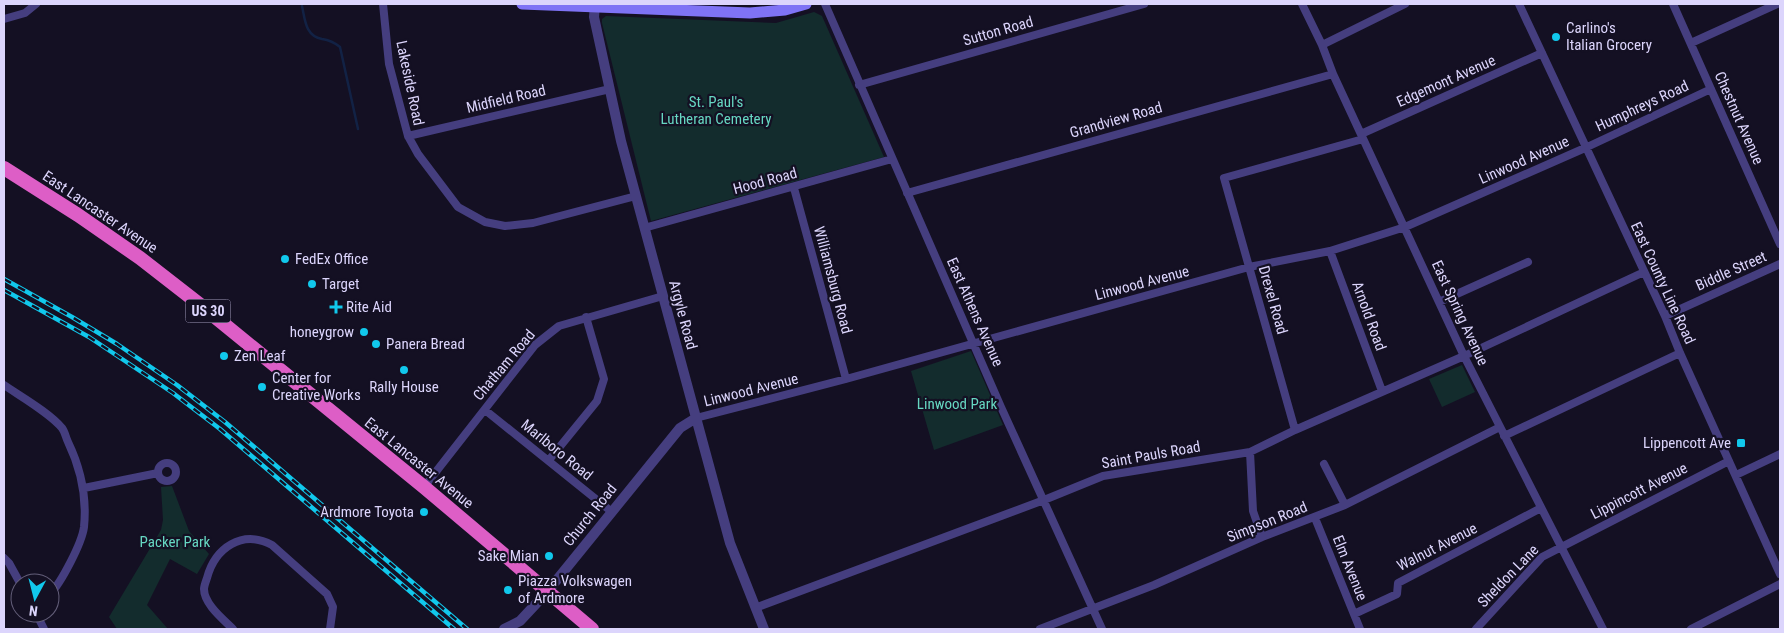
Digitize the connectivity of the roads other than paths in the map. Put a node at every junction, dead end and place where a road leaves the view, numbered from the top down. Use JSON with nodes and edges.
{"nodes":[{"id":1,"x":36,"y":4,"type":"edge"},
{"id":2,"x":383,"y":4,"type":"edge"},
{"id":3,"x":522,"y":4,"type":"edge"},
{"id":4,"x":806,"y":4,"type":"edge"},
{"id":5,"x":825,"y":4,"type":"edge"},
{"id":6,"x":1144,"y":4,"type":"edge"},
{"id":7,"x":1302,"y":4,"type":"edge"},
{"id":8,"x":1405,"y":4,"type":"edge"},
{"id":9,"x":1519,"y":4,"type":"edge"},
{"id":10,"x":1673,"y":4,"type":"edge"},
{"id":11,"x":1777,"y":4,"type":"edge"},
{"id":12,"x":594,"y":5,"type":"edge"},
{"id":13,"x":4,"y":19,"type":"edge"},
{"id":14,"x":1691,"y":43,"type":"junction"},
{"id":15,"x":1322,"y":45,"type":"junction"},
{"id":16,"x":1542,"y":53,"type":"junction"},
{"id":17,"x":1333,"y":74,"type":"junction"},
{"id":18,"x":859,"y":85,"type":"junction"},
{"id":19,"x":610,"y":89,"type":"junction"},
{"id":20,"x":1711,"y":89,"type":"junction"},
{"id":21,"x":408,"y":136,"type":"junction"},
{"id":22,"x":1362,"y":137,"type":"junction"},
{"id":23,"x":1585,"y":148,"type":"junction"},
{"id":24,"x":892,"y":159,"type":"junction"},
{"id":25,"x":4,"y":168,"type":"edge"},
{"id":26,"x":1224,"y":178,"type":"joint"},
{"id":27,"x":794,"y":188,"type":"junction"},
{"id":28,"x":907,"y":193,"type":"junction"},
{"id":29,"x":636,"y":196,"type":"junction"},
{"id":30,"x":1404,"y":227,"type":"junction"},
{"id":31,"x":644,"y":228,"type":"junction"},
{"id":32,"x":1780,"y":244,"type":"edge"},
{"id":33,"x":1330,"y":251,"type":"junction"},
{"id":34,"x":1528,"y":262,"type":"dead end"},
{"id":35,"x":1780,"y":264,"type":"edge"},
{"id":36,"x":1249,"y":267,"type":"junction"},
{"id":37,"x":1644,"y":272,"type":"junction"},
{"id":38,"x":663,"y":296,"type":"junction"},
{"id":39,"x":1439,"y":302,"type":"junction"},
{"id":40,"x":1665,"y":316,"type":"junction"},
{"id":41,"x":586,"y":317,"type":"junction"},
{"id":42,"x":974,"y":343,"type":"junction"},
{"id":43,"x":1680,"y":353,"type":"junction"},
{"id":44,"x":1464,"y":356,"type":"junction"},
{"id":45,"x":846,"y":379,"type":"junction"},
{"id":46,"x":4,"y":385,"type":"edge"},
{"id":47,"x":1382,"y":392,"type":"junction"},
{"id":48,"x":485,"y":410,"type":"junction"},
{"id":49,"x":696,"y":418,"type":"junction"},
{"id":50,"x":1500,"y":427,"type":"junction"},
{"id":51,"x":1295,"y":430,"type":"junction"},
{"id":52,"x":1504,"y":436,"type":"junction"},
{"id":53,"x":1250,"y":452,"type":"junction"},
{"id":54,"x":1780,"y":454,"type":"edge"},
{"id":55,"x":549,"y":460,"type":"junction"},
{"id":56,"x":1730,"y":461,"type":"junction"},
{"id":57,"x":1324,"y":464,"type":"dead end"},
{"id":58,"x":158,"y":473,"type":"dead end"},
{"id":59,"x":1736,"y":475,"type":"junction"},
{"id":60,"x":424,"y":487,"type":"junction"},
{"id":61,"x":84,"y":488,"type":"junction"},
{"id":62,"x":1044,"y":500,"type":"junction"},
{"id":63,"x":1345,"y":505,"type":"junction"},
{"id":64,"x":1542,"y":508,"type":"junction"},
{"id":65,"x":612,"y":512,"type":"junction"},
{"id":66,"x":1314,"y":518,"type":"junction"},
{"id":67,"x":1262,"y":537,"type":"junction"},
{"id":68,"x":1562,"y":545,"type":"junction"},
{"id":69,"x":4,"y":558,"type":"edge"},
{"id":70,"x":14,"y":573,"type":"edge"},
{"id":71,"x":1780,"y":574,"type":"edge"},
{"id":72,"x":60,"y":581,"type":"edge"},
{"id":73,"x":1780,"y":584,"type":"edge"},
{"id":74,"x":547,"y":592,"type":"junction"},
{"id":75,"x":755,"y":608,"type":"junction"},
{"id":76,"x":1093,"y":610,"type":"junction"},
{"id":77,"x":1354,"y":614,"type":"junction"},
{"id":78,"x":233,"y":629,"type":"edge"},
{"id":79,"x":330,"y":629,"type":"edge"},
{"id":80,"x":504,"y":629,"type":"edge"},
{"id":81,"x":592,"y":629,"type":"edge"},
{"id":82,"x":764,"y":629,"type":"edge"},
{"id":83,"x":1040,"y":629,"type":"edge"},
{"id":84,"x":1102,"y":629,"type":"edge"},
{"id":85,"x":1360,"y":629,"type":"edge"},
{"id":86,"x":1476,"y":629,"type":"edge"},
{"id":87,"x":1603,"y":629,"type":"edge"},
{"id":88,"x":1691,"y":629,"type":"edge"}],
"edges":[{"from":1,"to":13,"type":"street"},
{"from":2,"to":21,"type":"street","name":"Lakeside Road"},
{"from":3,"to":12,"type":"main road"},
{"from":4,"to":12,"type":"main road"},
{"from":5,"to":18,"type":"street","name":"East Athens Avenue"},
{"from":6,"to":18,"type":"street","name":"Sutton Road"},
{"from":7,"to":15,"type":"street","name":"East Spring Avenue"},
{"from":8,"to":15,"type":"street"},
{"from":9,"to":16,"type":"street","name":"East County Line Road"},
{"from":10,"to":14,"type":"street","name":"Chestnut Avenue"},
{"from":11,"to":14,"type":"street"},
{"from":12,"to":19,"type":"street","name":"Argyle Road"},
{"from":14,"to":20,"type":"street","name":"Chestnut Avenue"},
{"from":15,"to":17,"type":"street","name":"East Spring Avenue"},
{"from":16,"to":22,"type":"street","name":"Edgemont Avenue"},
{"from":16,"to":23,"type":"street","name":"East County Line Road"},
{"from":17,"to":22,"type":"street","name":"East Spring Avenue"},
{"from":17,"to":28,"type":"street","name":"Grandview Road"},
{"from":18,"to":24,"type":"street","name":"East Athens Avenue"},
{"from":19,"to":21,"type":"street","name":"Midfield Road"},
{"from":19,"to":29,"type":"street","name":"Argyle Road"},
{"from":20,"to":23,"type":"street","name":"Humphreys Road"},
{"from":20,"to":32,"type":"street","name":"Chestnut Avenue"},
{"from":21,"to":29,"type":"street","name":"Lakeside Road"},
{"from":22,"to":26,"type":"street","name":"Edgemont Avenue"},
{"from":22,"to":30,"type":"street","name":"East Spring Avenue"},
{"from":23,"to":30,"type":"street","name":"Linwood Avenue"},
{"from":23,"to":37,"type":"street","name":"East County Line Road"},
{"from":24,"to":27,"type":"street","name":"Hood Road"},
{"from":24,"to":28,"type":"street","name":"East Athens Avenue"},
{"from":25,"to":60,"type":"highway","name":"East Lancaster Avenue","number":"US 30"},
{"from":26,"to":36,"type":"street","name":"Drexel Road"},
{"from":27,"to":31,"type":"street","name":"Hood Road"},
{"from":27,"to":45,"type":"street","name":"Williamsburg Road"},
{"from":28,"to":42,"type":"street","name":"East Athens Avenue"},
{"from":29,"to":31,"type":"street","name":"Argyle Road"},
{"from":30,"to":33,"type":"street","name":"Linwood Avenue"},
{"from":30,"to":39,"type":"street","name":"East Spring Avenue"},
{"from":31,"to":38,"type":"street","name":"Argyle Road"},
{"from":33,"to":36,"type":"street","name":"Linwood Avenue"},
{"from":33,"to":47,"type":"street","name":"Arnold Road"},
{"from":34,"to":39,"type":"street"},
{"from":35,"to":40,"type":"street","name":"Biddle Street"},
{"from":36,"to":42,"type":"street","name":"Linwood Avenue"},
{"from":36,"to":51,"type":"street","name":"Drexel Road"},
{"from":37,"to":40,"type":"street","name":"East County Line Road"},
{"from":37,"to":44,"type":"street"},
{"from":38,"to":41,"type":"street","name":"Chatham Road"},
{"from":38,"to":49,"type":"street","name":"Argyle Road"},
{"from":39,"to":44,"type":"street","name":"East Spring Avenue"},
{"from":40,"to":43,"type":"street","name":"East County Line Road"},
{"from":41,"to":48,"type":"street","name":"Chatham Road"},
{"from":41,"to":55,"type":"street"},
{"from":42,"to":45,"type":"street","name":"Linwood Avenue"},
{"from":42,"to":62,"type":"street","name":"East Athens Avenue"},
{"from":43,"to":52,"type":"street"},
{"from":43,"to":56,"type":"street","name":"East County Line Road"},
{"from":44,"to":47,"type":"street","name":"Saint Pauls Road"},
{"from":44,"to":50,"type":"street","name":"East Spring Avenue"},
{"from":45,"to":49,"type":"street","name":"Linwood Avenue"},
{"from":46,"to":61,"type":"street"},
{"from":47,"to":51,"type":"street","name":"Saint Pauls Road"},
{"from":48,"to":55,"type":"street","name":"Marlboro Road"},
{"from":48,"to":60,"type":"street","name":"Chatham Road"},
{"from":49,"to":65,"type":"street","name":"Church Road"},
{"from":49,"to":75,"type":"street","name":"Argyle Road"},
{"from":50,"to":52,"type":"street","name":"East Spring Avenue"},
{"from":50,"to":63,"type":"street","name":"Simpson Road"},
{"from":51,"to":53,"type":"street","name":"Saint Pauls Road"},
{"from":52,"to":64,"type":"street","name":"East Spring Avenue"},
{"from":53,"to":62,"type":"street","name":"Saint Pauls Road"},
{"from":53,"to":67,"type":"street"},
{"from":54,"to":59,"type":"street"},
{"from":55,"to":65,"type":"street","name":"Marlboro Road"},
{"from":56,"to":59,"type":"street","name":"East County Line Road"},
{"from":56,"to":68,"type":"street","name":"Lippincott Avenue"},
{"from":57,"to":63,"type":"street"},
{"from":58,"to":61,"type":"street"},
{"from":59,"to":71,"type":"street","name":"East County Line Road"},
{"from":60,"to":74,"type":"highway","name":"East Lancaster Avenue","number":"US 30"},
{"from":61,"to":72,"type":"street"},
{"from":62,"to":75,"type":"street","name":"Saint Pauls Road"},
{"from":62,"to":76,"type":"street","name":"East Athens Avenue"},
{"from":63,"to":66,"type":"street","name":"Simpson Road"},
{"from":64,"to":68,"type":"street","name":"East Spring Avenue"},
{"from":64,"to":77,"type":"street","name":"Walnut Avenue"},
{"from":65,"to":74,"type":"street","name":"Church Road"},
{"from":66,"to":67,"type":"street","name":"Simpson Road"},
{"from":66,"to":77,"type":"street","name":"Elm Avenue"},
{"from":67,"to":76,"type":"street","name":"Simpson Road"},
{"from":68,"to":86,"type":"street","name":"Sheldon Lane"},
{"from":68,"to":87,"type":"street","name":"East Spring Avenue"},
{"from":69,"to":70,"type":"street"},
{"from":73,"to":88,"type":"street"},
{"from":74,"to":80,"type":"street","name":"Church Road"},
{"from":74,"to":81,"type":"highway","name":"East Lancaster Avenue","number":"US 30"},
{"from":75,"to":82,"type":"street","name":"Argyle Road"},
{"from":76,"to":83,"type":"street","name":"Simpson Road"},
{"from":76,"to":84,"type":"street","name":"East Athens Avenue"},
{"from":77,"to":85,"type":"street","name":"Elm Avenue"},
{"from":78,"to":79,"type":"street"}]}
